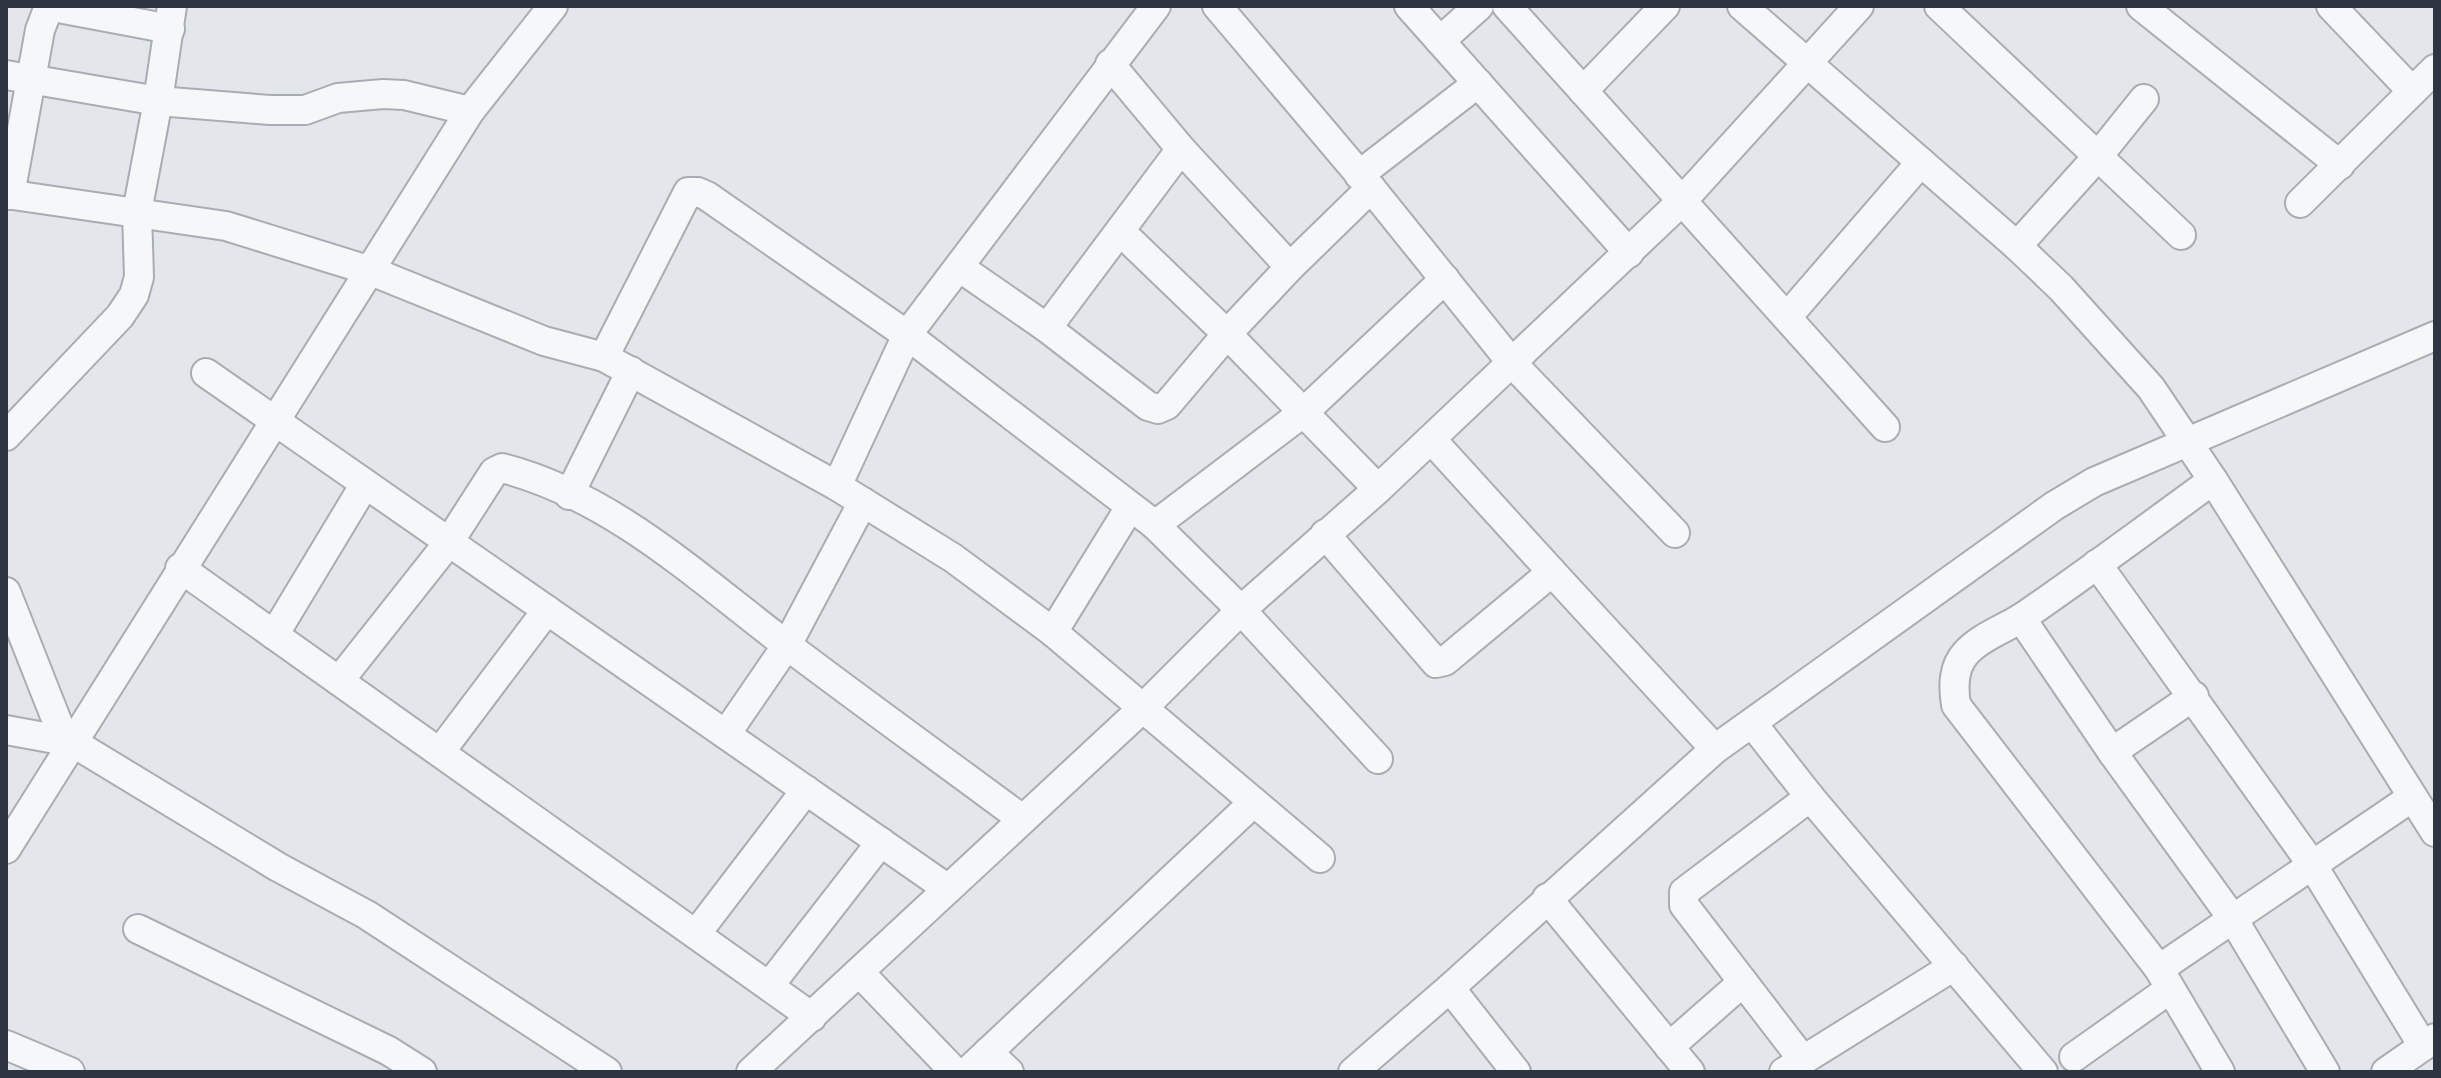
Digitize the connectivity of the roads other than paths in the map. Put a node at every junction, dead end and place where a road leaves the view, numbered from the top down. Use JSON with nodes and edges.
{"nodes":[{"id":1,"x":553,"y":6,"type":"edge"},
{"id":2,"x":1156,"y":6,"type":"edge"},
{"id":3,"x":1217,"y":6,"type":"edge"},
{"id":4,"x":1409,"y":6,"type":"edge"},
{"id":5,"x":1479,"y":6,"type":"edge"},
{"id":6,"x":1507,"y":6,"type":"edge"},
{"id":7,"x":1665,"y":6,"type":"edge"},
{"id":8,"x":1742,"y":6,"type":"edge"},
{"id":9,"x":1859,"y":6,"type":"edge"},
{"id":10,"x":1939,"y":6,"type":"edge"},
{"id":11,"x":2141,"y":6,"type":"edge"},
{"id":12,"x":2331,"y":6,"type":"edge"},
{"id":13,"x":171,"y":17,"type":"edge"},
{"id":14,"x":1440,"y":41,"type":"junction"},
{"id":15,"x":1808,"y":61,"type":"junction"},
{"id":16,"x":1110,"y":64,"type":"junction"},
{"id":17,"x":2435,"y":69,"type":"edge"},
{"id":18,"x":19,"y":77,"type":"edge"},
{"id":19,"x":1478,"y":83,"type":"junction"},
{"id":20,"x":1583,"y":91,"type":"junction"},
{"id":21,"x":2412,"y":91,"type":"junction"},
{"id":22,"x":2144,"y":99,"type":"dead end"},
{"id":23,"x":158,"y":101,"type":"junction"},
{"id":24,"x":470,"y":111,"type":"junction"},
{"id":25,"x":1181,"y":149,"type":"junction"},
{"id":26,"x":2099,"y":155,"type":"junction"},
{"id":27,"x":1921,"y":162,"type":"junction"},
{"id":28,"x":2340,"y":165,"type":"junction"},
{"id":29,"x":1365,"y":182,"type":"junction"},
{"id":30,"x":8,"y":194,"type":"edge"},
{"id":31,"x":1682,"y":201,"type":"junction"},
{"id":32,"x":2300,"y":203,"type":"dead end"},
{"id":33,"x":137,"y":212,"type":"junction"},
{"id":34,"x":1120,"y":231,"type":"junction"},
{"id":35,"x":2181,"y":235,"type":"dead end"},
{"id":36,"x":2017,"y":246,"type":"junction"},
{"id":37,"x":1629,"y":253,"type":"junction"},
{"id":38,"x":959,"y":267,"type":"junction"},
{"id":39,"x":1290,"y":267,"type":"junction"},
{"id":40,"x":371,"y":271,"type":"junction"},
{"id":41,"x":1445,"y":279,"type":"junction"},
{"id":42,"x":1787,"y":317,"type":"junction"},
{"id":43,"x":1047,"y":328,"type":"junction"},
{"id":44,"x":1227,"y":334,"type":"junction"},
{"id":45,"x":907,"y":335,"type":"junction"},
{"id":46,"x":2435,"y":336,"type":"edge"},
{"id":47,"x":604,"y":357,"type":"junction"},
{"id":48,"x":1512,"y":363,"type":"junction"},
{"id":49,"x":631,"y":371,"type":"junction"},
{"id":50,"x":206,"y":373,"type":"dead end"},
{"id":51,"x":1304,"y":412,"type":"junction"},
{"id":52,"x":274,"y":420,"type":"junction"},
{"id":53,"x":1885,"y":427,"type":"dead end"},
{"id":54,"x":6,"y":436,"type":"edge"},
{"id":55,"x":1431,"y":439,"type":"junction"},
{"id":56,"x":2188,"y":441,"type":"junction"},
{"id":57,"x":2213,"y":480,"type":"junction"},
{"id":58,"x":365,"y":484,"type":"junction"},
{"id":59,"x":837,"y":486,"type":"junction"},
{"id":60,"x":1378,"y":489,"type":"junction"},
{"id":61,"x":569,"y":495,"type":"junction"},
{"id":62,"x":863,"y":502,"type":"junction"},
{"id":63,"x":1130,"y":507,"type":"junction"},
{"id":64,"x":1155,"y":525,"type":"junction"},
{"id":65,"x":1675,"y":533,"type":"dead end"},
{"id":66,"x":1325,"y":534,"type":"junction"},
{"id":67,"x":449,"y":542,"type":"junction"},
{"id":68,"x":2097,"y":564,"type":"junction"},
{"id":69,"x":180,"y":568,"type":"junction"},
{"id":70,"x":1552,"y":572,"type":"junction"},
{"id":71,"x":9,"y":609,"type":"edge"},
{"id":72,"x":547,"y":610,"type":"junction"},
{"id":73,"x":1241,"y":610,"type":"junction"},
{"id":74,"x":2021,"y":618,"type":"junction"},
{"id":75,"x":1053,"y":632,"type":"junction"},
{"id":76,"x":274,"y":635,"type":"junction"},
{"id":77,"x":787,"y":645,"type":"junction"},
{"id":78,"x":339,"y":681,"type":"junction"},
{"id":79,"x":2194,"y":696,"type":"junction"},
{"id":80,"x":1144,"y":707,"type":"junction"},
{"id":81,"x":1752,"y":723,"type":"junction"},
{"id":82,"x":6,"y":730,"type":"edge"},
{"id":83,"x":726,"y":734,"type":"junction"},
{"id":84,"x":68,"y":740,"type":"junction"},
{"id":85,"x":1715,"y":749,"type":"junction"},
{"id":86,"x":440,"y":752,"type":"junction"},
{"id":87,"x":2112,"y":752,"type":"junction"},
{"id":88,"x":1378,"y":759,"type":"dead end"},
{"id":89,"x":806,"y":790,"type":"junction"},
{"id":90,"x":1810,"y":797,"type":"junction"},
{"id":91,"x":2411,"y":798,"type":"junction"},
{"id":92,"x":1254,"y":802,"type":"junction"},
{"id":93,"x":1022,"y":819,"type":"junction"},
{"id":94,"x":2435,"y":832,"type":"edge"},
{"id":95,"x":881,"y":842,"type":"junction"},
{"id":96,"x":6,"y":849,"type":"edge"},
{"id":97,"x":1320,"y":858,"type":"dead end"},
{"id":98,"x":2313,"y":866,"type":"junction"},
{"id":99,"x":948,"y":889,"type":"junction"},
{"id":100,"x":1547,"y":898,"type":"junction"},
{"id":101,"x":2233,"y":919,"type":"junction"},
{"id":102,"x":138,"y":929,"type":"dead end"},
{"id":103,"x":696,"y":934,"type":"junction"},
{"id":104,"x":1954,"y":966,"type":"junction"},
{"id":105,"x":859,"y":972,"type":"junction"},
{"id":106,"x":2165,"y":979,"type":"junction"},
{"id":107,"x":1743,"y":982,"type":"junction"},
{"id":108,"x":769,"y":986,"type":"junction"},
{"id":109,"x":1450,"y":988,"type":"junction"},
{"id":110,"x":812,"y":1017,"type":"junction"},
{"id":111,"x":2429,"y":1042,"type":"edge"},
{"id":112,"x":6,"y":1045,"type":"edge"},
{"id":113,"x":1669,"y":1047,"type":"junction"},
{"id":114,"x":988,"y":1052,"type":"junction"},
{"id":115,"x":2085,"y":1064,"type":"edge"},
{"id":116,"x":1794,"y":1066,"type":"edge"},
{"id":117,"x":70,"y":1072,"type":"edge"},
{"id":118,"x":422,"y":1072,"type":"edge"},
{"id":119,"x":607,"y":1072,"type":"edge"},
{"id":120,"x":751,"y":1072,"type":"edge"},
{"id":121,"x":955,"y":1072,"type":"edge"},
{"id":122,"x":967,"y":1072,"type":"edge"},
{"id":123,"x":1009,"y":1072,"type":"edge"},
{"id":124,"x":1353,"y":1072,"type":"edge"},
{"id":125,"x":1516,"y":1072,"type":"edge"},
{"id":126,"x":1690,"y":1072,"type":"edge"},
{"id":127,"x":2044,"y":1072,"type":"edge"},
{"id":128,"x":2220,"y":1072,"type":"edge"},
{"id":129,"x":2325,"y":1072,"type":"edge"},
{"id":130,"x":2386,"y":1072,"type":"edge"}],
"edges":[{"from":1,"to":24,"type":"street"},
{"from":2,"to":16,"type":"street"},
{"from":3,"to":29,"type":"street"},
{"from":4,"to":14,"type":"street"},
{"from":5,"to":14,"type":"street"},
{"from":6,"to":20,"type":"street"},
{"from":7,"to":20,"type":"street"},
{"from":8,"to":15,"type":"street"},
{"from":9,"to":15,"type":"street"},
{"from":10,"to":26,"type":"street"},
{"from":11,"to":28,"type":"street"},
{"from":12,"to":21,"type":"street"},
{"from":13,"to":18,"type":"street"},
{"from":13,"to":23,"type":"street"},
{"from":14,"to":19,"type":"street"},
{"from":15,"to":27,"type":"street"},
{"from":15,"to":31,"type":"street"},
{"from":16,"to":25,"type":"street"},
{"from":16,"to":38,"type":"street"},
{"from":17,"to":21,"type":"street"},
{"from":18,"to":23,"type":"street"},
{"from":18,"to":30,"type":"street"},
{"from":19,"to":29,"type":"street"},
{"from":19,"to":37,"type":"street"},
{"from":20,"to":31,"type":"street"},
{"from":21,"to":28,"type":"street"},
{"from":22,"to":26,"type":"street"},
{"from":23,"to":24,"type":"street"},
{"from":23,"to":33,"type":"street"},
{"from":24,"to":40,"type":"street"},
{"from":25,"to":34,"type":"street"},
{"from":25,"to":39,"type":"street"},
{"from":26,"to":35,"type":"street"},
{"from":26,"to":36,"type":"street"},
{"from":27,"to":36,"type":"street"},
{"from":27,"to":42,"type":"street"},
{"from":28,"to":32,"type":"street"},
{"from":29,"to":39,"type":"street"},
{"from":29,"to":41,"type":"street"},
{"from":30,"to":33,"type":"street"},
{"from":31,"to":37,"type":"street"},
{"from":31,"to":42,"type":"street"},
{"from":33,"to":40,"type":"street"},
{"from":33,"to":54,"type":"street"},
{"from":34,"to":43,"type":"street"},
{"from":34,"to":44,"type":"street"},
{"from":36,"to":56,"type":"street"},
{"from":37,"to":48,"type":"street"},
{"from":38,"to":43,"type":"street"},
{"from":38,"to":45,"type":"street"},
{"from":39,"to":44,"type":"street"},
{"from":40,"to":47,"type":"street"},
{"from":40,"to":52,"type":"street"},
{"from":41,"to":48,"type":"street"},
{"from":41,"to":51,"type":"street"},
{"from":42,"to":53,"type":"street"},
{"from":43,"to":44,"type":"street"},
{"from":44,"to":51,"type":"street"},
{"from":45,"to":47,"type":"street"},
{"from":45,"to":59,"type":"street"},
{"from":45,"to":63,"type":"street"},
{"from":46,"to":56,"type":"street"},
{"from":47,"to":49,"type":"street"},
{"from":48,"to":55,"type":"street"},
{"from":48,"to":65,"type":"street"},
{"from":49,"to":59,"type":"street"},
{"from":49,"to":61,"type":"street"},
{"from":50,"to":52,"type":"street"},
{"from":51,"to":60,"type":"street"},
{"from":51,"to":64,"type":"street"},
{"from":52,"to":58,"type":"street"},
{"from":52,"to":69,"type":"street"},
{"from":55,"to":60,"type":"street"},
{"from":55,"to":70,"type":"street"},
{"from":56,"to":57,"type":"street"},
{"from":56,"to":81,"type":"street"},
{"from":57,"to":68,"type":"street"},
{"from":57,"to":91,"type":"street"},
{"from":58,"to":67,"type":"street"},
{"from":58,"to":76,"type":"street"},
{"from":59,"to":62,"type":"street"},
{"from":60,"to":66,"type":"street"},
{"from":61,"to":67,"type":"street"},
{"from":61,"to":77,"type":"street"},
{"from":62,"to":75,"type":"street"},
{"from":62,"to":77,"type":"street"},
{"from":63,"to":64,"type":"street"},
{"from":63,"to":75,"type":"street"},
{"from":64,"to":73,"type":"street"},
{"from":66,"to":70,"type":"street"},
{"from":66,"to":73,"type":"street"},
{"from":67,"to":72,"type":"street"},
{"from":67,"to":78,"type":"street"},
{"from":68,"to":74,"type":"street"},
{"from":68,"to":79,"type":"street"},
{"from":69,"to":76,"type":"street"},
{"from":69,"to":84,"type":"street"},
{"from":70,"to":85,"type":"street"},
{"from":71,"to":84,"type":"street"},
{"from":72,"to":83,"type":"street"},
{"from":72,"to":86,"type":"street"},
{"from":73,"to":80,"type":"street"},
{"from":73,"to":88,"type":"street"},
{"from":74,"to":87,"type":"street"},
{"from":74,"to":106,"type":"street"},
{"from":75,"to":80,"type":"street"},
{"from":76,"to":78,"type":"street"},
{"from":77,"to":83,"type":"street"},
{"from":77,"to":93,"type":"street"},
{"from":78,"to":86,"type":"street"},
{"from":79,"to":87,"type":"street"},
{"from":79,"to":98,"type":"street"},
{"from":80,"to":92,"type":"street"},
{"from":80,"to":93,"type":"street"},
{"from":81,"to":85,"type":"street"},
{"from":81,"to":90,"type":"street"},
{"from":82,"to":84,"type":"street"},
{"from":83,"to":89,"type":"street"},
{"from":84,"to":96,"type":"street"},
{"from":84,"to":119,"type":"street"},
{"from":85,"to":100,"type":"street"},
{"from":86,"to":103,"type":"street"},
{"from":87,"to":101,"type":"street"},
{"from":89,"to":95,"type":"street"},
{"from":89,"to":103,"type":"street"},
{"from":90,"to":104,"type":"street"},
{"from":90,"to":107,"type":"street"},
{"from":91,"to":94,"type":"street"},
{"from":91,"to":98,"type":"street"},
{"from":92,"to":97,"type":"street"},
{"from":92,"to":114,"type":"street"},
{"from":93,"to":99,"type":"street"},
{"from":95,"to":99,"type":"street"},
{"from":95,"to":108,"type":"street"},
{"from":98,"to":101,"type":"street"},
{"from":98,"to":111,"type":"street"},
{"from":99,"to":105,"type":"street"},
{"from":100,"to":109,"type":"street"},
{"from":100,"to":113,"type":"street"},
{"from":101,"to":106,"type":"street"},
{"from":101,"to":129,"type":"street"},
{"from":102,"to":118,"type":"street"},
{"from":103,"to":108,"type":"street"},
{"from":104,"to":116,"type":"street"},
{"from":104,"to":127,"type":"street"},
{"from":105,"to":110,"type":"street"},
{"from":105,"to":121,"type":"street"},
{"from":106,"to":115,"type":"street"},
{"from":106,"to":128,"type":"street"},
{"from":107,"to":113,"type":"street"},
{"from":107,"to":116,"type":"street"},
{"from":108,"to":110,"type":"street"},
{"from":109,"to":124,"type":"street"},
{"from":109,"to":125,"type":"street"},
{"from":110,"to":120,"type":"street"},
{"from":111,"to":130,"type":"street"},
{"from":112,"to":117,"type":"street"},
{"from":113,"to":126,"type":"street"},
{"from":114,"to":122,"type":"street"},
{"from":114,"to":123,"type":"street"},
{"from":115,"to":127,"type":"street"}]}
